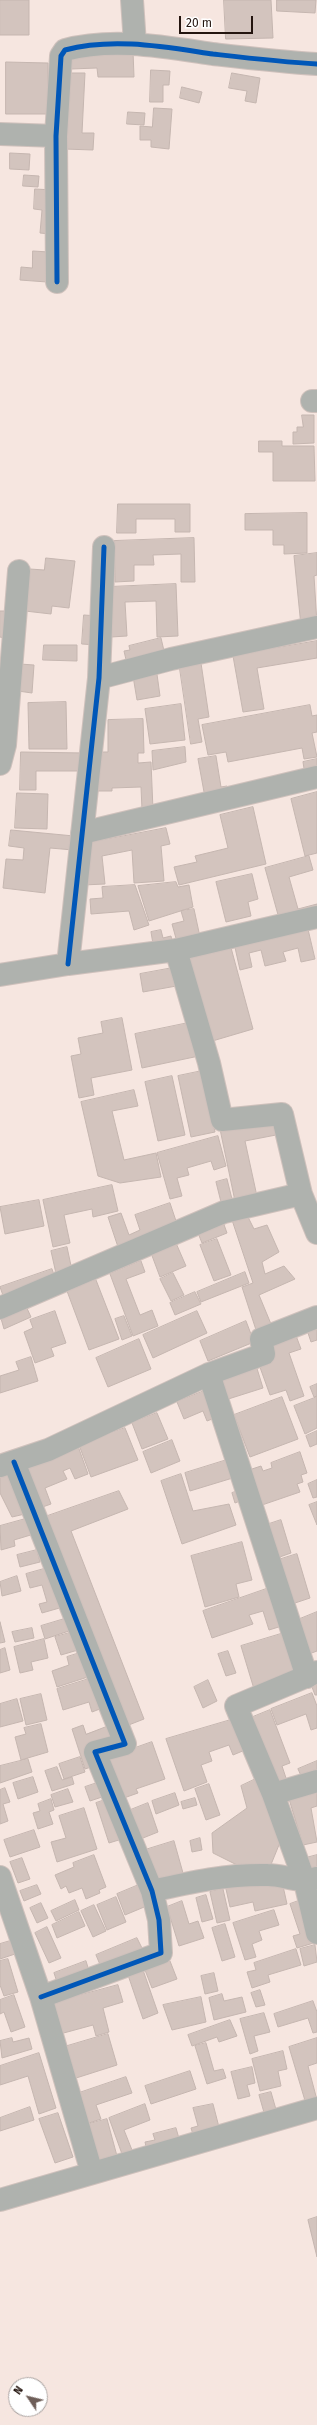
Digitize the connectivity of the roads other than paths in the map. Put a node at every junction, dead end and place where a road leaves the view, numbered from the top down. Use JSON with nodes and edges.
{"nodes":[{"id":1,"x":132,"y":0,"type":"edge"},
{"id":2,"x":135,"y":44,"type":"junction"},
{"id":3,"x":317,"y":64,"type":"edge"},
{"id":4,"x":0,"y":134,"type":"edge"},
{"id":5,"x":56,"y":136,"type":"junction"},
{"id":6,"x":57,"y":282,"type":"dead end"},
{"id":7,"x":104,"y":547,"type":"dead end"},
{"id":8,"x":19,"y":571,"type":"dead end"},
{"id":9,"x":317,"y":627,"type":"edge"},
{"id":10,"x":99,"y":678,"type":"junction"},
{"id":11,"x":0,"y":764,"type":"edge"},
{"id":12,"x":317,"y":777,"type":"edge"},
{"id":13,"x":82,"y":833,"type":"junction"},
{"id":14,"x":317,"y":917,"type":"edge"},
{"id":15,"x":176,"y":950,"type":"junction"},
{"id":16,"x":68,"y":964,"type":"junction"},
{"id":17,"x":0,"y":975,"type":"edge"},
{"id":18,"x":301,"y":1194,"type":"junction"},
{"id":19,"x":317,"y":1233,"type":"edge"},
{"id":20,"x":0,"y":1308,"type":"edge"},
{"id":21,"x":317,"y":1317,"type":"edge"},
{"id":22,"x":209,"y":1374,"type":"junction"},
{"id":23,"x":7,"y":1464,"type":"edge"},
{"id":24,"x":312,"y":1674,"type":"edge"},
{"id":25,"x":317,"y":1781,"type":"edge"},
{"id":26,"x":273,"y":1794,"type":"junction"},
{"id":27,"x":0,"y":1877,"type":"edge"},
{"id":28,"x":311,"y":1880,"type":"edge"},
{"id":29,"x":152,"y":1891,"type":"junction"},
{"id":30,"x":317,"y":1932,"type":"edge"},
{"id":31,"x":42,"y":1997,"type":"junction"},
{"id":32,"x":317,"y":2108,"type":"edge"},
{"id":33,"x":92,"y":2173,"type":"junction"},
{"id":34,"x":0,"y":2200,"type":"edge"}],
"edges":[{"from":1,"to":2,"type":"street"},
{"from":2,"to":3,"type":"street"},
{"from":2,"to":5,"type":"street"},
{"from":4,"to":5,"type":"street"},
{"from":5,"to":6,"type":"street"},
{"from":7,"to":10,"type":"street"},
{"from":8,"to":11,"type":"street"},
{"from":9,"to":10,"type":"street"},
{"from":10,"to":13,"type":"street"},
{"from":12,"to":13,"type":"street"},
{"from":13,"to":16,"type":"street"},
{"from":14,"to":15,"type":"street"},
{"from":15,"to":16,"type":"street"},
{"from":15,"to":18,"type":"street"},
{"from":16,"to":17,"type":"street"},
{"from":18,"to":19,"type":"street"},
{"from":18,"to":20,"type":"street"},
{"from":21,"to":22,"type":"street"},
{"from":22,"to":23,"type":"street"},
{"from":22,"to":24,"type":"street"},
{"from":23,"to":29,"type":"street"},
{"from":24,"to":26,"type":"street"},
{"from":25,"to":26,"type":"street"},
{"from":26,"to":28,"type":"street"},
{"from":27,"to":31,"type":"street"},
{"from":28,"to":29,"type":"street"},
{"from":28,"to":30,"type":"street"},
{"from":29,"to":31,"type":"street"},
{"from":31,"to":33,"type":"street"},
{"from":32,"to":33,"type":"street"},
{"from":33,"to":34,"type":"street"}]}
